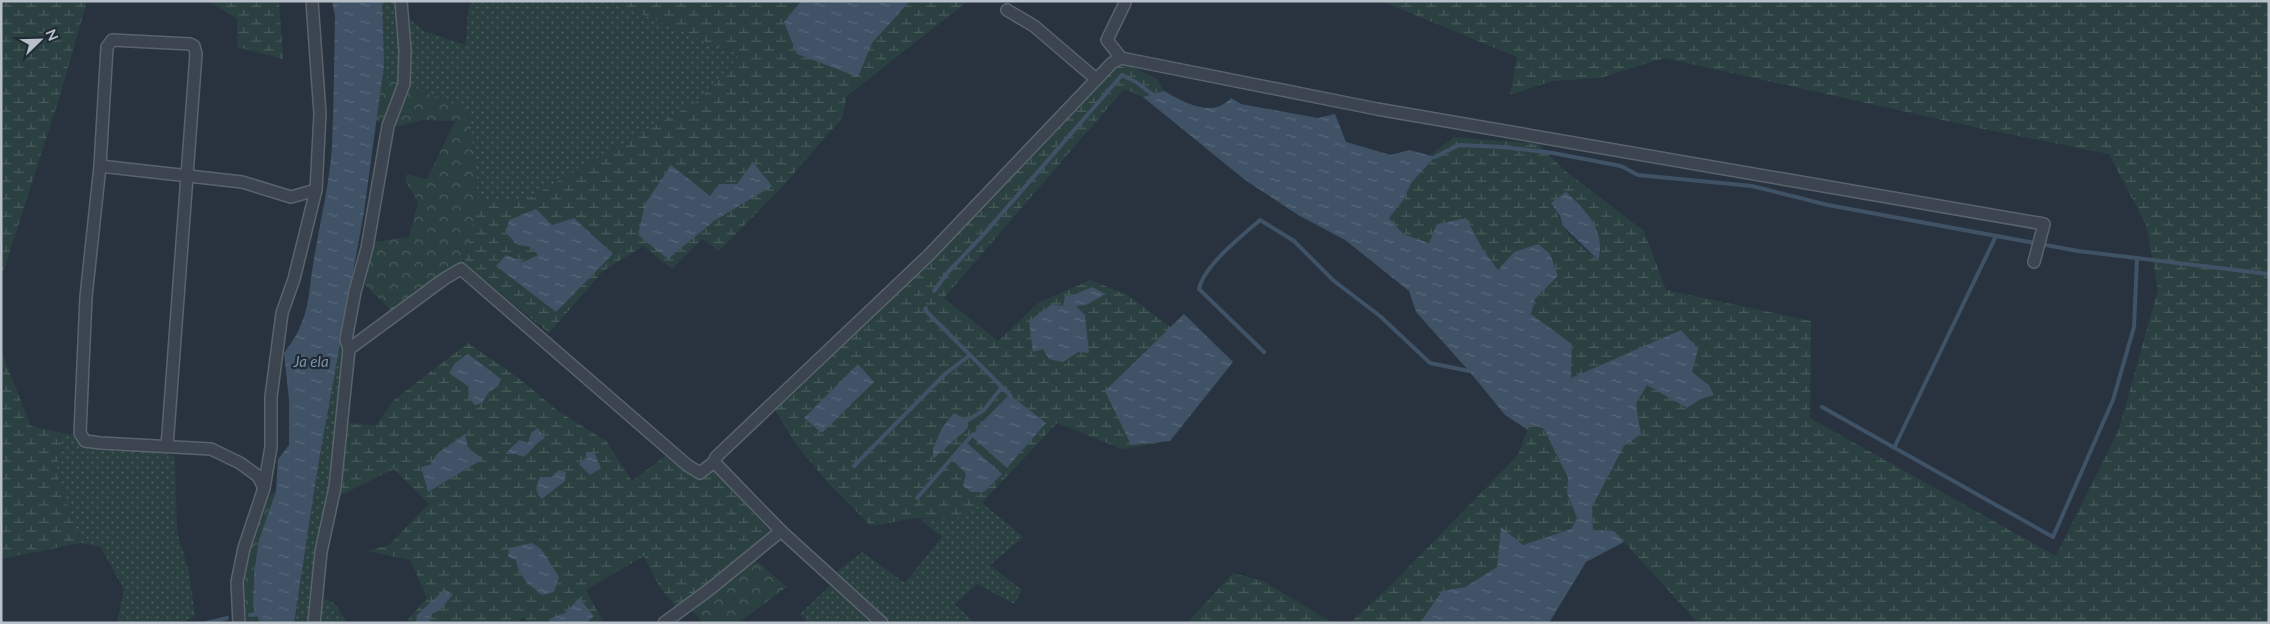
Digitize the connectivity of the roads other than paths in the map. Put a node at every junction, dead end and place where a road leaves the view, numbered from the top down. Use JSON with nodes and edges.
{"nodes":[{"id":1,"x":312,"y":1,"type":"edge"},
{"id":2,"x":401,"y":1,"type":"edge"},
{"id":3,"x":1125,"y":3,"type":"dead end"},
{"id":4,"x":1007,"y":10,"type":"dead end"},
{"id":5,"x":1121,"y":58,"type":"junction"},
{"id":6,"x":1096,"y":79,"type":"junction"},
{"id":7,"x":100,"y":166,"type":"junction"},
{"id":8,"x":188,"y":174,"type":"junction"},
{"id":9,"x":316,"y":190,"type":"junction"},
{"id":10,"x":2035,"y":259,"type":"dead end"},
{"id":11,"x":349,"y":349,"type":"junction"},
{"id":12,"x":167,"y":447,"type":"junction"},
{"id":13,"x":714,"y":462,"type":"junction"},
{"id":14,"x":264,"y":488,"type":"junction"},
{"id":15,"x":780,"y":531,"type":"junction"},
{"id":16,"x":239,"y":623,"type":"edge"},
{"id":17,"x":314,"y":623,"type":"edge"},
{"id":18,"x":664,"y":623,"type":"edge"},
{"id":19,"x":882,"y":623,"type":"edge"}],
"edges":[{"from":1,"to":9,"type":"street"},
{"from":2,"to":11,"type":"street"},
{"from":3,"to":5,"type":"street"},
{"from":4,"to":6,"type":"street"},
{"from":5,"to":6,"type":"street"},
{"from":5,"to":10,"type":"street"},
{"from":6,"to":13,"type":"street"},
{"from":7,"to":8,"type":"street"},
{"from":7,"to":8,"type":"street"},
{"from":7,"to":12,"type":"street"},
{"from":8,"to":9,"type":"street"},
{"from":8,"to":12,"type":"street"},
{"from":9,"to":14,"type":"street"},
{"from":11,"to":13,"type":"street"},
{"from":11,"to":17,"type":"street"},
{"from":12,"to":14,"type":"street"},
{"from":13,"to":15,"type":"street"},
{"from":14,"to":16,"type":"street"},
{"from":15,"to":18,"type":"street"},
{"from":15,"to":19,"type":"street"}]}
